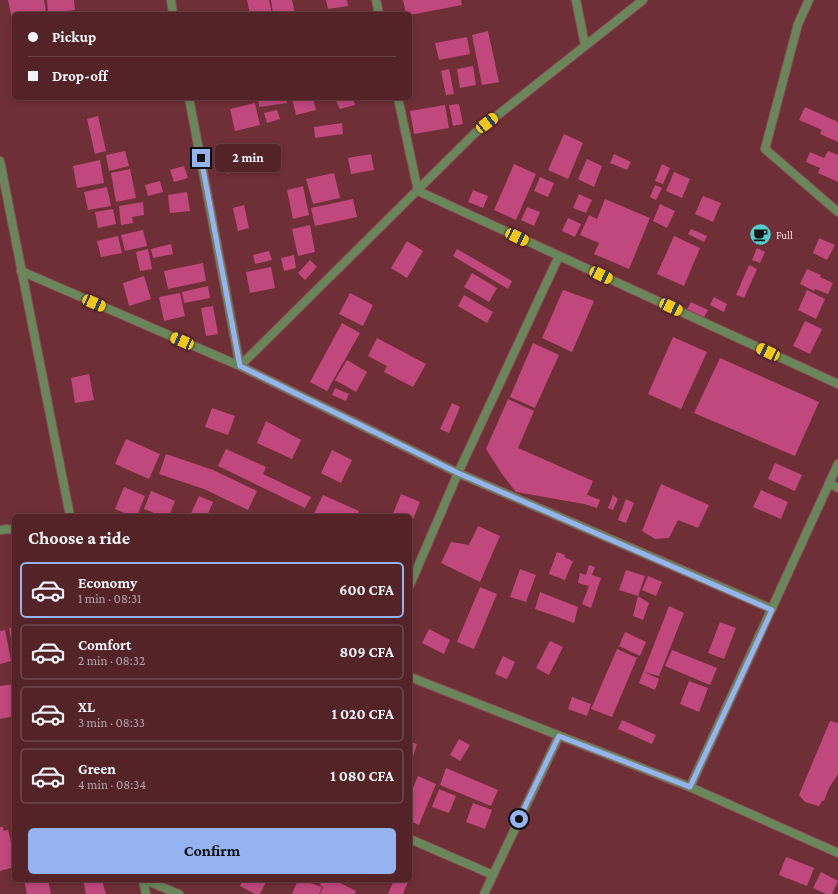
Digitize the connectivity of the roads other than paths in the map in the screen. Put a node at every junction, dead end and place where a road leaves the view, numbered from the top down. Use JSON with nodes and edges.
{"nodes":[{"id":1,"x":171,"y":0,"type":"edge"},
{"id":2,"x":376,"y":0,"type":"edge"},
{"id":3,"x":576,"y":0,"type":"edge"},
{"id":4,"x":643,"y":0,"type":"edge"},
{"id":5,"x":809,"y":0,"type":"edge"},
{"id":6,"x":173,"y":12,"type":"edge"},
{"id":7,"x":379,"y":12,"type":"edge"},
{"id":8,"x":586,"y":45,"type":"junction"},
{"id":9,"x":189,"y":100,"type":"edge"},
{"id":10,"x":398,"y":100,"type":"edge"},
{"id":11,"x":0,"y":161,"type":"edge"},
{"id":12,"x":3,"y":188,"type":"edge"},
{"id":13,"x":418,"y":191,"type":"junction"},
{"id":14,"x":838,"y":212,"type":"edge"},
{"id":15,"x":559,"y":256,"type":"junction"},
{"id":16,"x":21,"y":271,"type":"junction"},
{"id":17,"x":240,"y":366,"type":"junction"},
{"id":18,"x":838,"y":384,"type":"edge"},
{"id":19,"x":838,"y":464,"type":"edge"},
{"id":20,"x":458,"y":473,"type":"junction"},
{"id":21,"x":829,"y":484,"type":"junction"},
{"id":22,"x":838,"y":488,"type":"edge"},
{"id":23,"x":70,"y":514,"type":"edge"},
{"id":24,"x":0,"y":530,"type":"edge"},
{"id":25,"x":12,"y":530,"type":"edge"},
{"id":26,"x":412,"y":580,"type":"edge"},
{"id":27,"x":772,"y":610,"type":"junction"},
{"id":28,"x":412,"y":678,"type":"edge"},
{"id":29,"x":559,"y":736,"type":"junction"},
{"id":30,"x":690,"y":787,"type":"junction"},
{"id":31,"x":412,"y":839,"type":"edge"},
{"id":32,"x":838,"y":853,"type":"edge"},
{"id":33,"x":493,"y":875,"type":"junction"},
{"id":34,"x":144,"y":882,"type":"edge"},
{"id":35,"x":149,"y":882,"type":"edge"},
{"id":36,"x":146,"y":894,"type":"edge"},
{"id":37,"x":178,"y":894,"type":"edge"},
{"id":38,"x":484,"y":894,"type":"edge"}],
"edges":[{"from":1,"to":6,"type":"street"},
{"from":2,"to":7,"type":"street"},
{"from":3,"to":8,"type":"street"},
{"from":4,"to":8,"type":"street"},
{"from":5,"to":14,"type":"street"},
{"from":8,"to":13,"type":"street"},
{"from":9,"to":17,"type":"street"},
{"from":10,"to":13,"type":"street"},
{"from":11,"to":12,"type":"street"},
{"from":12,"to":16,"type":"street"},
{"from":13,"to":15,"type":"street"},
{"from":13,"to":17,"type":"street"},
{"from":15,"to":18,"type":"street"},
{"from":15,"to":20,"type":"street"},
{"from":16,"to":17,"type":"street"},
{"from":16,"to":23,"type":"street"},
{"from":17,"to":20,"type":"street"},
{"from":19,"to":21,"type":"street"},
{"from":20,"to":26,"type":"street"},
{"from":20,"to":27,"type":"street"},
{"from":21,"to":22,"type":"street"},
{"from":21,"to":27,"type":"street"},
{"from":24,"to":25,"type":"street"},
{"from":27,"to":30,"type":"street"},
{"from":28,"to":29,"type":"street"},
{"from":29,"to":30,"type":"street"},
{"from":29,"to":33,"type":"street"},
{"from":30,"to":32,"type":"street"},
{"from":31,"to":33,"type":"street"},
{"from":33,"to":38,"type":"street"},
{"from":34,"to":36,"type":"street"},
{"from":35,"to":37,"type":"street"}]}
